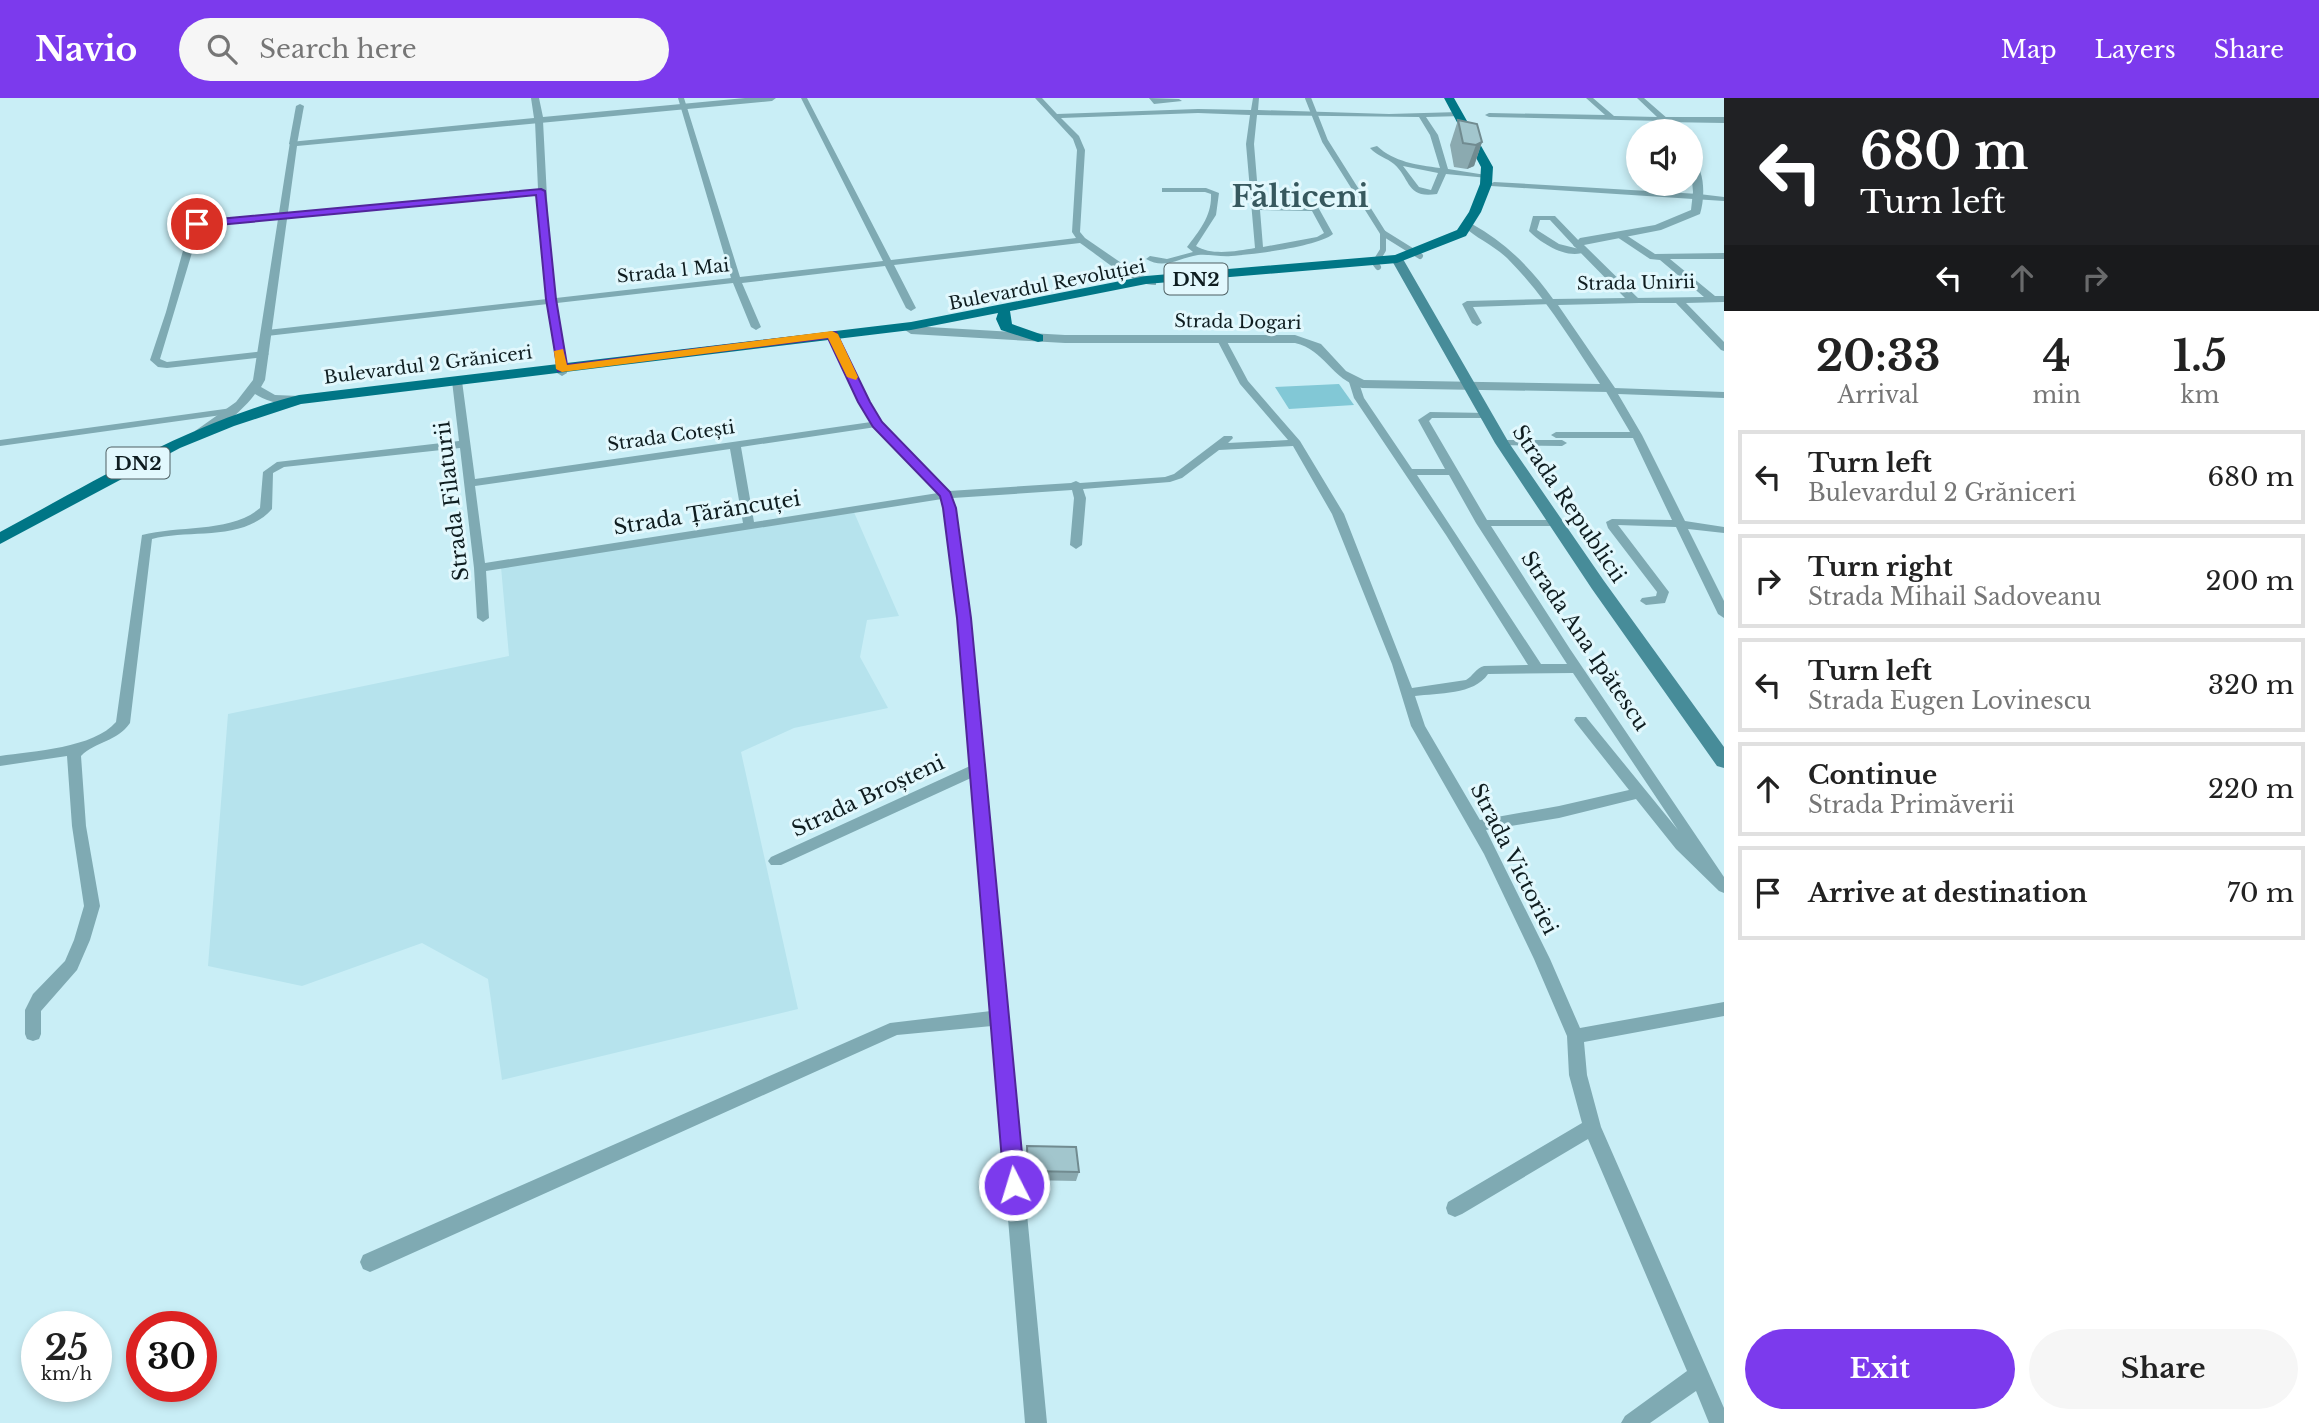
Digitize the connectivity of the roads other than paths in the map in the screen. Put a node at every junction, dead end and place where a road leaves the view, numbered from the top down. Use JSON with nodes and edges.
{"nodes":[{"id":1,"x":535,"y":98,"type":"edge"},
{"id":2,"x":772,"y":98,"type":"edge"},
{"id":3,"x":804,"y":98,"type":"edge"},
{"id":4,"x":1038,"y":98,"type":"edge"},
{"id":5,"x":1152,"y":98,"type":"edge"},
{"id":6,"x":1256,"y":98,"type":"edge"},
{"id":7,"x":1308,"y":98,"type":"edge"},
{"id":8,"x":1589,"y":98,"type":"edge"},
{"id":9,"x":1640,"y":98,"type":"edge"},
{"id":10,"x":1454,"y":99,"type":"edge"},
{"id":11,"x":682,"y":102,"type":"edge"},
{"id":12,"x":1179,"y":102,"type":"edge"},
{"id":13,"x":300,"y":106,"type":"dead end"},
{"id":14,"x":1254,"y":112,"type":"junction"},
{"id":15,"x":1315,"y":114,"type":"junction"},
{"id":16,"x":1459,"y":114,"type":"junction"},
{"id":17,"x":1422,"y":115,"type":"junction"},
{"id":18,"x":1489,"y":115,"type":"dead end"},
{"id":19,"x":1057,"y":116,"type":"junction"},
{"id":20,"x":1611,"y":117,"type":"junction"},
{"id":21,"x":1664,"y":119,"type":"joint"},
{"id":22,"x":1703,"y":120,"type":"edge"},
{"id":23,"x":1724,"y":120,"type":"edge"},
{"id":24,"x":539,"y":121,"type":"junction"},
{"id":25,"x":293,"y":144,"type":"junction"},
{"id":26,"x":1374,"y":148,"type":"dead end"},
{"id":27,"x":1397,"y":163,"type":"junction"},
{"id":28,"x":1444,"y":169,"type":"junction"},
{"id":29,"x":1491,"y":180,"type":"junction"},
{"id":30,"x":1165,"y":190,"type":"dead end"},
{"id":31,"x":1626,"y":190,"type":"edge"},
{"id":32,"x":541,"y":191,"type":"junction"},
{"id":33,"x":1699,"y":196,"type":"joint"},
{"id":34,"x":1724,"y":199,"type":"edge"},
{"id":35,"x":1256,"y":207,"type":"junction"},
{"id":36,"x":282,"y":215,"type":"junction"},
{"id":37,"x":1473,"y":227,"type":"junction"},
{"id":38,"x":1383,"y":233,"type":"junction"},
{"id":39,"x":1620,"y":235,"type":"junction"},
{"id":40,"x":1082,"y":240,"type":"junction"},
{"id":41,"x":1581,"y":248,"type":"junction"},
{"id":42,"x":1259,"y":249,"type":"junction"},
{"id":43,"x":1197,"y":253,"type":"junction"},
{"id":44,"x":1417,"y":255,"type":"junction"},
{"id":45,"x":1724,"y":256,"type":"edge"},
{"id":46,"x":1663,"y":258,"type":"junction"},
{"id":47,"x":1150,"y":259,"type":"dead end"},
{"id":48,"x":1399,"y":261,"type":"junction"},
{"id":49,"x":889,"y":264,"type":"junction"},
{"id":50,"x":1376,"y":265,"type":"junction"},
{"id":51,"x":736,"y":280,"type":"junction"},
{"id":52,"x":1149,"y":282,"type":"junction"},
{"id":53,"x":551,"y":299,"type":"junction"},
{"id":54,"x":1712,"y":299,"type":"junction"},
{"id":55,"x":1724,"y":299,"type":"edge"},
{"id":56,"x":1678,"y":300,"type":"junction"},
{"id":57,"x":1635,"y":301,"type":"junction"},
{"id":58,"x":1549,"y":302,"type":"junction"},
{"id":59,"x":911,"y":308,"type":"dead end"},
{"id":60,"x":1005,"y":313,"type":"junction"},
{"id":61,"x":1477,"y":323,"type":"dead end"},
{"id":62,"x":921,"y":326,"type":"junction"},
{"id":63,"x":756,"y":327,"type":"dead end"},
{"id":64,"x":267,"y":333,"type":"junction"},
{"id":65,"x":974,"y":335,"type":"junction"},
{"id":66,"x":833,"y":336,"type":"junction"},
{"id":67,"x":1038,"y":338,"type":"junction"},
{"id":68,"x":1222,"y":338,"type":"junction"},
{"id":69,"x":1724,"y":348,"type":"edge"},
{"id":70,"x":264,"y":354,"type":"junction"},
{"id":71,"x":562,"y":371,"type":"junction"},
{"id":72,"x":1354,"y":382,"type":"junction"},
{"id":73,"x":458,"y":383,"type":"junction"},
{"id":74,"x":1468,"y":387,"type":"junction"},
{"id":75,"x":254,"y":388,"type":"junction"},
{"id":76,"x":1610,"y":390,"type":"junction"},
{"id":77,"x":1724,"y":395,"type":"edge"},
{"id":78,"x":292,"y":403,"type":"junction"},
{"id":79,"x":232,"y":411,"type":"junction"},
{"id":80,"x":1484,"y":415,"type":"junction"},
{"id":81,"x":878,"y":424,"type":"junction"},
{"id":82,"x":200,"y":434,"type":"junction"},
{"id":83,"x":1637,"y":435,"type":"junction"},
{"id":84,"x":1228,"y":438,"type":"dead end"},
{"id":85,"x":0,"y":443,"type":"edge"},
{"id":86,"x":1296,"y":443,"type":"junction"},
{"id":87,"x":1502,"y":443,"type":"junction"},
{"id":88,"x":463,"y":444,"type":"junction"},
{"id":89,"x":735,"y":444,"type":"junction"},
{"id":90,"x":1218,"y":447,"type":"junction"},
{"id":91,"x":1408,"y":471,"type":"junction"},
{"id":92,"x":1452,"y":472,"type":"junction"},
{"id":93,"x":470,"y":483,"type":"junction"},
{"id":94,"x":1076,"y":484,"type":"junction"},
{"id":95,"x":942,"y":496,"type":"junction"},
{"id":96,"x":1482,"y":523,"type":"junction"},
{"id":97,"x":1555,"y":523,"type":"junction"},
{"id":98,"x":750,"y":525,"type":"junction"},
{"id":99,"x":1681,"y":526,"type":"junction"},
{"id":100,"x":1724,"y":530,"type":"edge"},
{"id":101,"x":0,"y":539,"type":"edge"},
{"id":102,"x":1076,"y":545,"type":"dead end"},
{"id":103,"x":480,"y":568,"type":"junction"},
{"id":104,"x":1720,"y":596,"type":"edge"},
{"id":105,"x":1646,"y":601,"type":"dead end"},
{"id":106,"x":1724,"y":614,"type":"edge"},
{"id":107,"x":484,"y":618,"type":"dead end"},
{"id":108,"x":1536,"y":668,"type":"junction"},
{"id":109,"x":1576,"y":668,"type":"junction"},
{"id":110,"x":1406,"y":693,"type":"junction"},
{"id":111,"x":1581,"y":720,"type":"dead end"},
{"id":112,"x":78,"y":750,"type":"junction"},
{"id":113,"x":0,"y":761,"type":"edge"},
{"id":114,"x":1724,"y":761,"type":"edge"},
{"id":115,"x":977,"y":769,"type":"junction"},
{"id":116,"x":1639,"y":793,"type":"junction"},
{"id":117,"x":1478,"y":826,"type":"junction"},
{"id":118,"x":776,"y":861,"type":"dead end"},
{"id":119,"x":1720,"y":883,"type":"edge"},
{"id":120,"x":1724,"y":1009,"type":"edge"},
{"id":121,"x":999,"y":1018,"type":"junction"},
{"id":122,"x":33,"y":1034,"type":"dead end"},
{"id":123,"x":1575,"y":1036,"type":"junction"},
{"id":124,"x":1592,"y":1127,"type":"junction"},
{"id":125,"x":1455,"y":1208,"type":"dead end"},
{"id":126,"x":370,"y":1262,"type":"dead end"},
{"id":127,"x":1700,"y":1375,"type":"junction"},
{"id":128,"x":1035,"y":1423,"type":"edge"},
{"id":129,"x":1632,"y":1423,"type":"edge"},
{"id":130,"x":1720,"y":1423,"type":"edge"}],
"edges":[{"from":1,"to":24,"type":"street"},
{"from":2,"to":11,"type":"street"},
{"from":3,"to":49,"type":"street"},
{"from":4,"to":19,"type":"street"},
{"from":5,"to":12,"type":"street"},
{"from":6,"to":14,"type":"street"},
{"from":7,"to":15,"type":"street"},
{"from":8,"to":20,"type":"street"},
{"from":9,"to":21,"type":"street"},
{"from":10,"to":16,"type":"main road"},
{"from":10,"to":29,"type":"main road"},
{"from":11,"to":24,"type":"street"},
{"from":11,"to":51,"type":"street"},
{"from":13,"to":25,"type":"street"},
{"from":14,"to":15,"type":"street"},
{"from":14,"to":19,"type":"street"},
{"from":14,"to":35,"type":"street"},
{"from":15,"to":17,"type":"street"},
{"from":15,"to":38,"type":"street"},
{"from":16,"to":17,"type":"street"},
{"from":16,"to":29,"type":"main road"},
{"from":17,"to":28,"type":"street"},
{"from":18,"to":20,"type":"street"},
{"from":19,"to":40,"type":"street"},
{"from":20,"to":21,"type":"street"},
{"from":22,"to":23,"type":"street"},
{"from":24,"to":25,"type":"street"},
{"from":24,"to":32,"type":"street"},
{"from":25,"to":36,"type":"street"},
{"from":26,"to":27,"type":"street"},
{"from":27,"to":28,"type":"street"},
{"from":27,"to":28,"type":"street"},
{"from":28,"to":29,"type":"street"},
{"from":29,"to":31,"type":"street"},
{"from":29,"to":37,"type":"main road"},
{"from":30,"to":43,"type":"street"},
{"from":32,"to":36,"type":"street"},
{"from":32,"to":53,"type":"street"},
{"from":33,"to":34,"type":"street"},
{"from":33,"to":39,"type":"street"},
{"from":35,"to":42,"type":"street"},
{"from":35,"to":42,"type":"street"},
{"from":36,"to":64,"type":"street"},
{"from":36,"to":70,"type":"street"},
{"from":37,"to":44,"type":"main road","name":"Bulevardul Revoluției","number":"DN2"},
{"from":37,"to":58,"type":"street"},
{"from":38,"to":44,"type":"street"},
{"from":38,"to":50,"type":"street"},
{"from":39,"to":41,"type":"street"},
{"from":39,"to":46,"type":"street"},
{"from":40,"to":49,"type":"street","name":"Strada 1 Mai"},
{"from":40,"to":52,"type":"street"},
{"from":41,"to":41,"type":"street"},
{"from":41,"to":57,"type":"street"},
{"from":42,"to":43,"type":"street"},
{"from":43,"to":47,"type":"street"},
{"from":44,"to":48,"type":"main road","name":"Bulevardul Revoluției","number":"DN2"},
{"from":45,"to":46,"type":"street"},
{"from":46,"to":54,"type":"street"},
{"from":48,"to":50,"type":"main road","name":"Bulevardul Revoluției","number":"DN2"},
{"from":48,"to":74,"type":"main road","name":"Strada Republicii"},
{"from":49,"to":51,"type":"street","name":"Strada 1 Mai"},
{"from":49,"to":59,"type":"street"},
{"from":50,"to":52,"type":"main road","name":"Bulevardul Revoluției","number":"DN2"},
{"from":51,"to":53,"type":"street","name":"Strada 1 Mai"},
{"from":51,"to":63,"type":"street"},
{"from":52,"to":60,"type":"main road","name":"Bulevardul Revoluției","number":"DN2"},
{"from":52,"to":62,"type":"main road","name":"Bulevardul Revoluției","number":"DN2"},
{"from":53,"to":64,"type":"street","name":"Strada 1 Mai"},
{"from":53,"to":71,"type":"street"},
{"from":54,"to":55,"type":"street","name":"Strada Unirii"},
{"from":54,"to":56,"type":"street","name":"Strada Unirii"},
{"from":56,"to":57,"type":"street","name":"Strada Unirii"},
{"from":56,"to":69,"type":"street"},
{"from":57,"to":58,"type":"street","name":"Strada Unirii"},
{"from":58,"to":61,"type":"street"},
{"from":58,"to":76,"type":"street"},
{"from":60,"to":62,"type":"main road","name":"Bulevardul Revoluției","number":"DN2"},
{"from":60,"to":67,"type":"main road"},
{"from":62,"to":65,"type":"street","name":"Strada Dogari"},
{"from":62,"to":65,"type":"street","name":"Strada Dogari"},
{"from":62,"to":66,"type":"main road","name":"Bulevardul 2 Grăniceri","number":"DN2"},
{"from":64,"to":70,"type":"street"},
{"from":65,"to":67,"type":"street","name":"Strada Dogari"},
{"from":66,"to":71,"type":"main road","name":"Bulevardul 2 Grăniceri","number":"DN2"},
{"from":66,"to":81,"type":"street"},
{"from":67,"to":68,"type":"street","name":"Strada Dogari"},
{"from":68,"to":72,"type":"street","name":"Strada Dogari"},
{"from":68,"to":86,"type":"street","name":"Strada Victoriei"},
{"from":70,"to":75,"type":"street"},
{"from":71,"to":73,"type":"main road","name":"Bulevardul 2 Grăniceri","number":"DN2"},
{"from":72,"to":74,"type":"street"},
{"from":72,"to":91,"type":"street"},
{"from":73,"to":78,"type":"main road","name":"Bulevardul 2 Grăniceri","number":"DN2"},
{"from":73,"to":88,"type":"street","name":"Strada Filaturii"},
{"from":74,"to":76,"type":"street"},
{"from":74,"to":80,"type":"main road","name":"Strada Republicii"},
{"from":75,"to":78,"type":"street"},
{"from":75,"to":79,"type":"street"},
{"from":76,"to":77,"type":"street"},
{"from":76,"to":83,"type":"street"},
{"from":78,"to":82,"type":"main road","name":"Bulevardul 2 Grăniceri","number":"DN2"},
{"from":79,"to":82,"type":"street"},
{"from":79,"to":85,"type":"street"},
{"from":80,"to":87,"type":"main road","name":"Strada Republicii"},
{"from":80,"to":92,"type":"street","name":"Strada Ana Ipătescu"},
{"from":81,"to":89,"type":"street","name":"Strada Cotești"},
{"from":81,"to":95,"type":"street"},
{"from":82,"to":101,"type":"main road","name":"Bulevardul 2 Grăniceri","number":"DN2"},
{"from":83,"to":87,"type":"street"},
{"from":83,"to":99,"type":"street"},
{"from":84,"to":90,"type":"street","name":"Strada Țărăncuței"},
{"from":86,"to":90,"type":"street"},
{"from":86,"to":110,"type":"street","name":"Strada Victoriei"},
{"from":87,"to":97,"type":"main road","name":"Strada Republicii"},
{"from":88,"to":93,"type":"street","name":"Strada Filaturii"},
{"from":88,"to":112,"type":"street"},
{"from":89,"to":93,"type":"street","name":"Strada Cotești"},
{"from":89,"to":98,"type":"street"},
{"from":90,"to":94,"type":"street","name":"Strada Țărăncuței"},
{"from":91,"to":92,"type":"street"},
{"from":91,"to":108,"type":"street"},
{"from":92,"to":96,"type":"street","name":"Strada Ana Ipătescu"},
{"from":93,"to":103,"type":"street","name":"Strada Filaturii"},
{"from":94,"to":95,"type":"street","name":"Strada Țărăncuței"},
{"from":94,"to":102,"type":"street"},
{"from":95,"to":98,"type":"street","name":"Strada Țărăncuței"},
{"from":95,"to":115,"type":"street","name":"Strada Broșteni"},
{"from":96,"to":97,"type":"street"},
{"from":96,"to":109,"type":"street","name":"Strada Ana Ipătescu"},
{"from":97,"to":114,"type":"main road","name":"Strada Republicii"},
{"from":98,"to":103,"type":"street","name":"Strada Țărăncuței"},
{"from":99,"to":100,"type":"street"},
{"from":99,"to":104,"type":"street"},
{"from":99,"to":105,"type":"street"},
{"from":103,"to":107,"type":"street","name":"Strada Filaturii"},
{"from":104,"to":106,"type":"street"},
{"from":108,"to":109,"type":"street"},
{"from":108,"to":110,"type":"street"},
{"from":109,"to":119,"type":"street","name":"Strada Ana Ipătescu"},
{"from":110,"to":117,"type":"street","name":"Strada Victoriei"},
{"from":111,"to":116,"type":"street","name":"Strada Ana Ipătescu"},
{"from":112,"to":113,"type":"street"},
{"from":112,"to":122,"type":"street"},
{"from":115,"to":118,"type":"street","name":"Strada Broșteni"},
{"from":115,"to":121,"type":"street","name":"Strada Broșteni"},
{"from":116,"to":117,"type":"street"},
{"from":116,"to":119,"type":"street","name":"Strada Ana Ipătescu"},
{"from":117,"to":123,"type":"street","name":"Strada Victoriei"},
{"from":120,"to":123,"type":"street"},
{"from":121,"to":126,"type":"street"},
{"from":121,"to":128,"type":"street","name":"Strada Broșteni"},
{"from":123,"to":124,"type":"street","name":"Strada Victoriei"},
{"from":124,"to":125,"type":"street"},
{"from":124,"to":127,"type":"street","name":"Strada Victoriei"},
{"from":127,"to":129,"type":"street"},
{"from":127,"to":130,"type":"street","name":"Strada Victoriei"}]}
